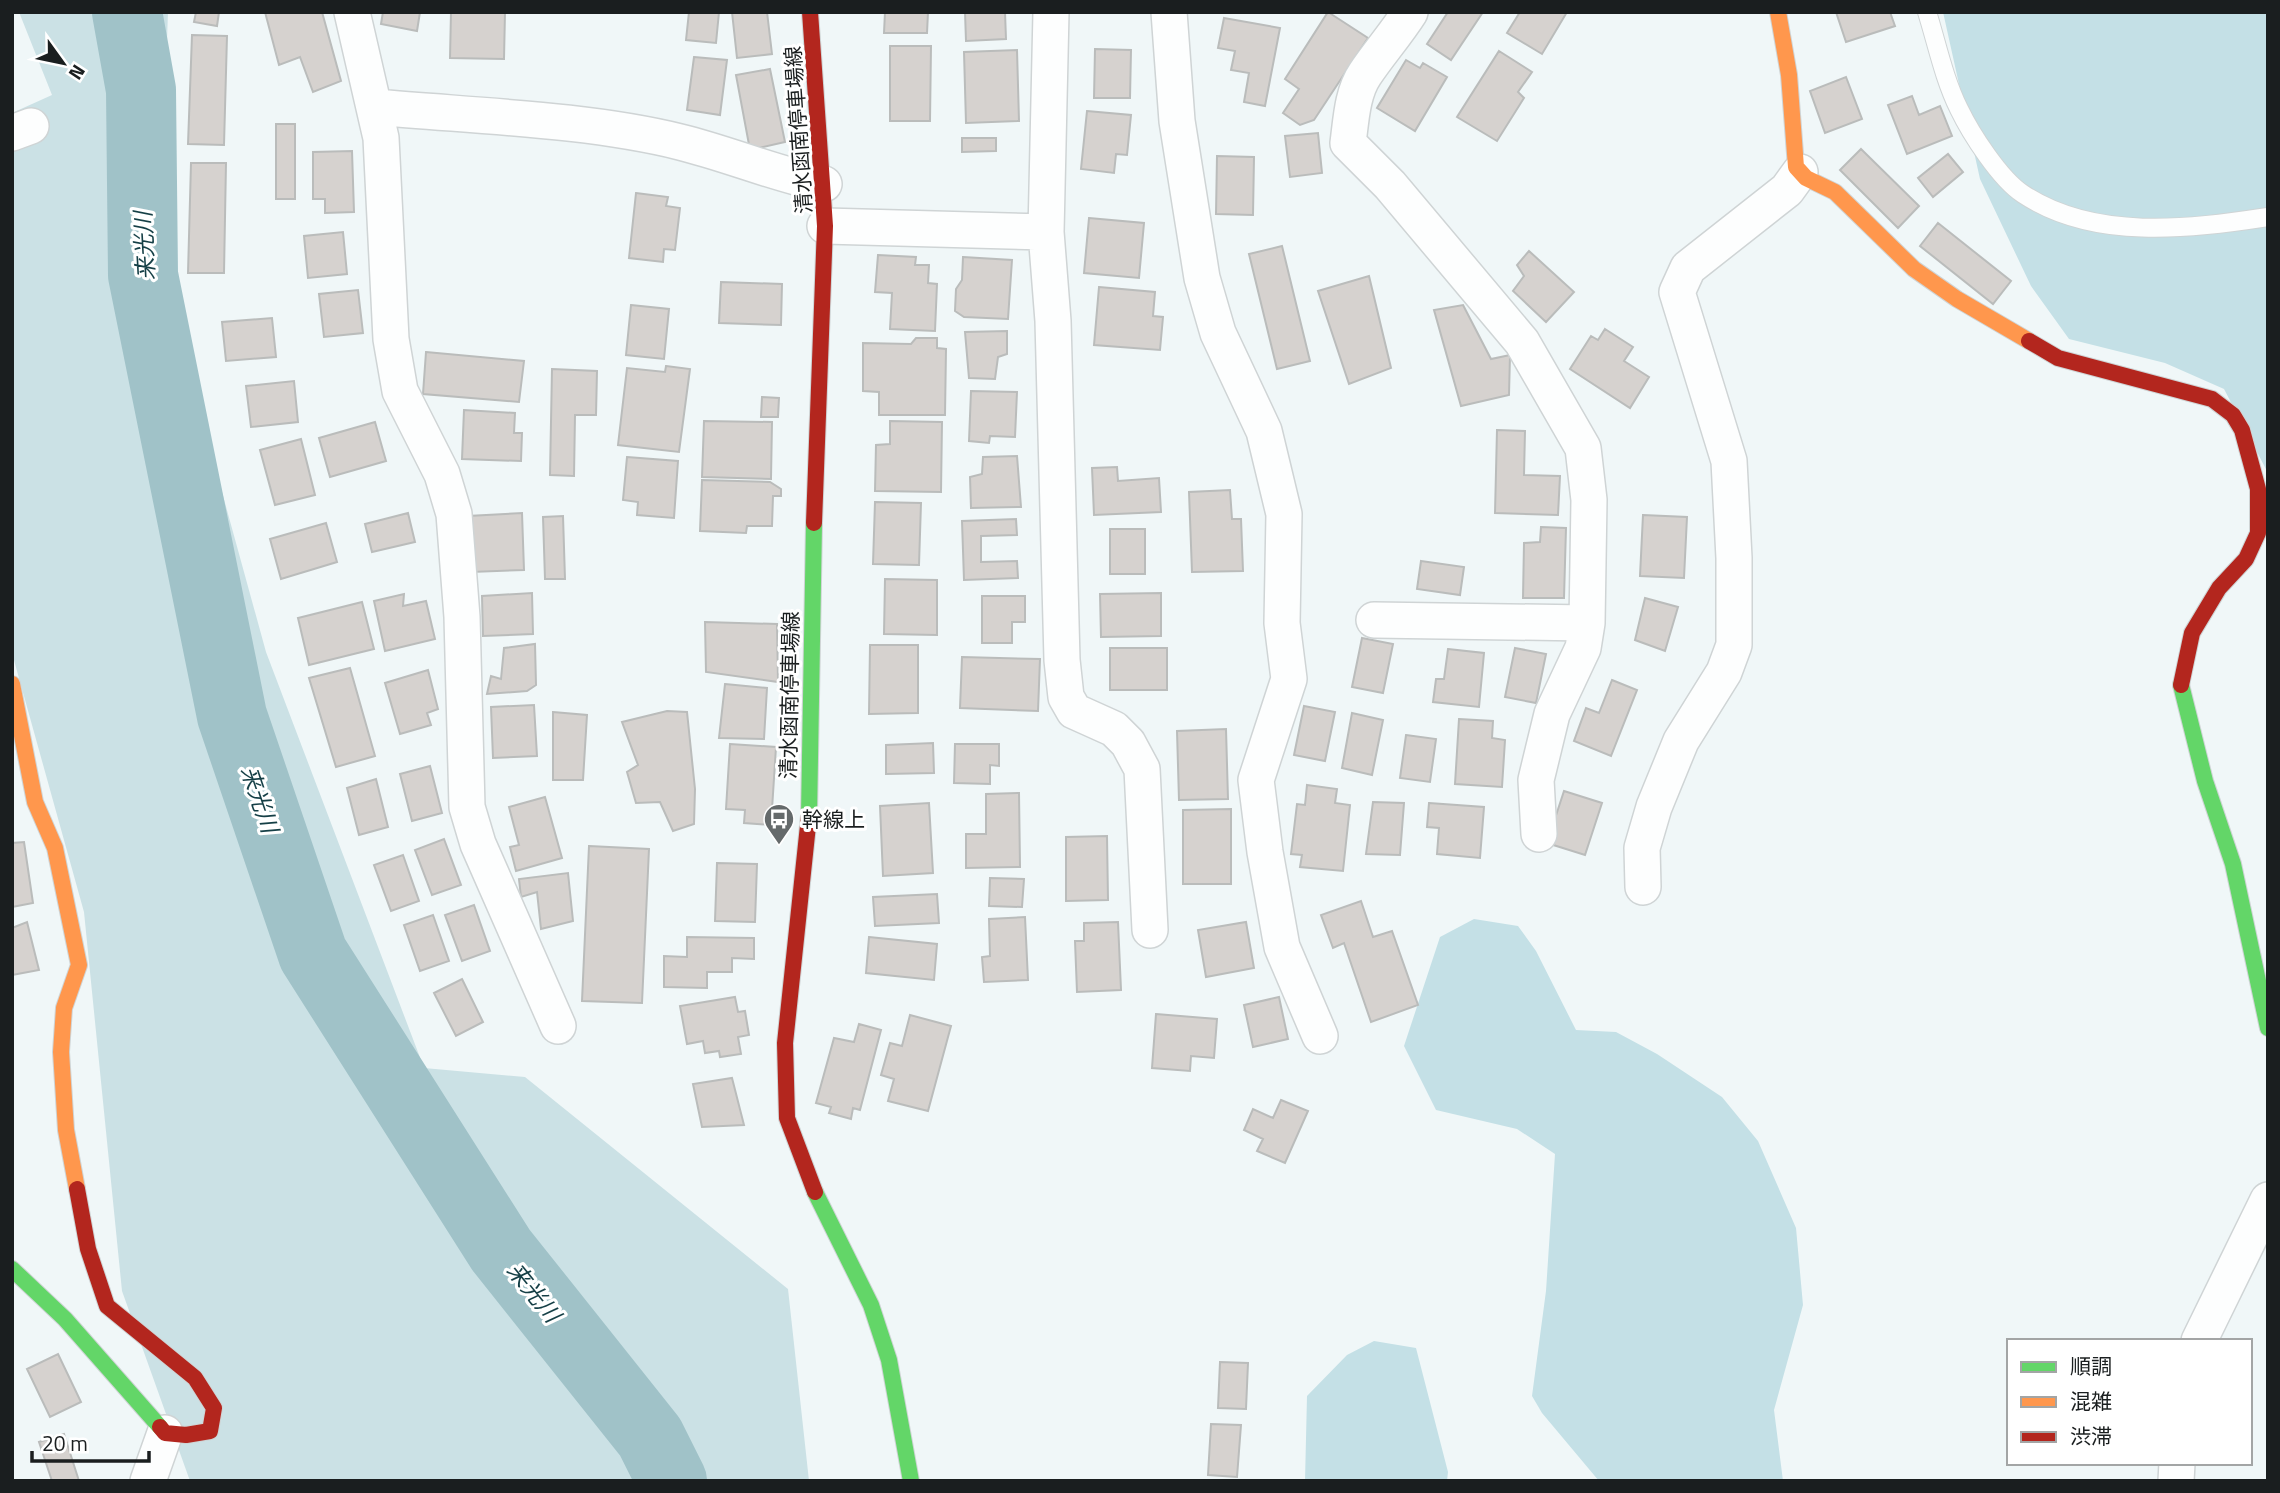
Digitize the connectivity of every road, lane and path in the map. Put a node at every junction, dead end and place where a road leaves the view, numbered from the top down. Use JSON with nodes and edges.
{"nodes":[{"id":1,"x":352,"y":12,"type":"edge"},
{"id":2,"x":810,"y":12,"type":"edge"},
{"id":3,"x":1051,"y":12,"type":"edge"},
{"id":4,"x":1410,"y":12,"type":"edge"},
{"id":5,"x":1778,"y":12,"type":"edge"},
{"id":6,"x":1927,"y":12,"type":"edge"},
{"id":7,"x":1173,"y":14,"type":"edge"},
{"id":8,"x":376,"y":107,"type":"junction"},
{"id":9,"x":1800,"y":172,"type":"junction"},
{"id":10,"x":824,"y":184,"type":"junction"},
{"id":11,"x":2268,"y":217,"type":"edge"},
{"id":12,"x":825,"y":226,"type":"junction"},
{"id":13,"x":1046,"y":232,"type":"junction"},
{"id":14,"x":1374,"y":620,"type":"dead end"},
{"id":15,"x":1587,"y":623,"type":"junction"},
{"id":16,"x":12,"y":684,"type":"edge"},
{"id":17,"x":1539,"y":834,"type":"dead end"},
{"id":18,"x":1643,"y":887,"type":"dead end"},
{"id":19,"x":1150,"y":930,"type":"dead end"},
{"id":20,"x":558,"y":1026,"type":"dead end"},
{"id":21,"x":2268,"y":1028,"type":"edge"},
{"id":22,"x":1320,"y":1036,"type":"dead end"},
{"id":23,"x":2268,"y":1200,"type":"edge"},
{"id":24,"x":12,"y":1269,"type":"edge"},
{"id":25,"x":2200,"y":1339,"type":"edge"},
{"id":26,"x":165,"y":1433,"type":"junction"},
{"id":27,"x":148,"y":1481,"type":"edge"},
{"id":28,"x":911,"y":1481,"type":"edge"}],
"edges":[{"from":1,"to":8,"type":"street"},
{"from":2,"to":10,"type":"street","name":"清水函南停車場線"},
{"from":3,"to":13,"type":"street"},
{"from":4,"to":15,"type":"street"},
{"from":5,"to":9,"type":"street"},
{"from":6,"to":11,"type":"lane"},
{"from":7,"to":22,"type":"street"},
{"from":8,"to":10,"type":"street"},
{"from":8,"to":20,"type":"street"},
{"from":9,"to":18,"type":"street"},
{"from":9,"to":21,"type":"street"},
{"from":10,"to":12,"type":"street","name":"清水函南停車場線"},
{"from":12,"to":13,"type":"street"},
{"from":12,"to":28,"type":"street","name":"清水函南停車場線"},
{"from":13,"to":19,"type":"street"},
{"from":14,"to":15,"type":"street"},
{"from":15,"to":17,"type":"street"},
{"from":16,"to":26,"type":"street"},
{"from":23,"to":25,"type":"street"},
{"from":24,"to":26,"type":"street"},
{"from":26,"to":27,"type":"street"}]}
